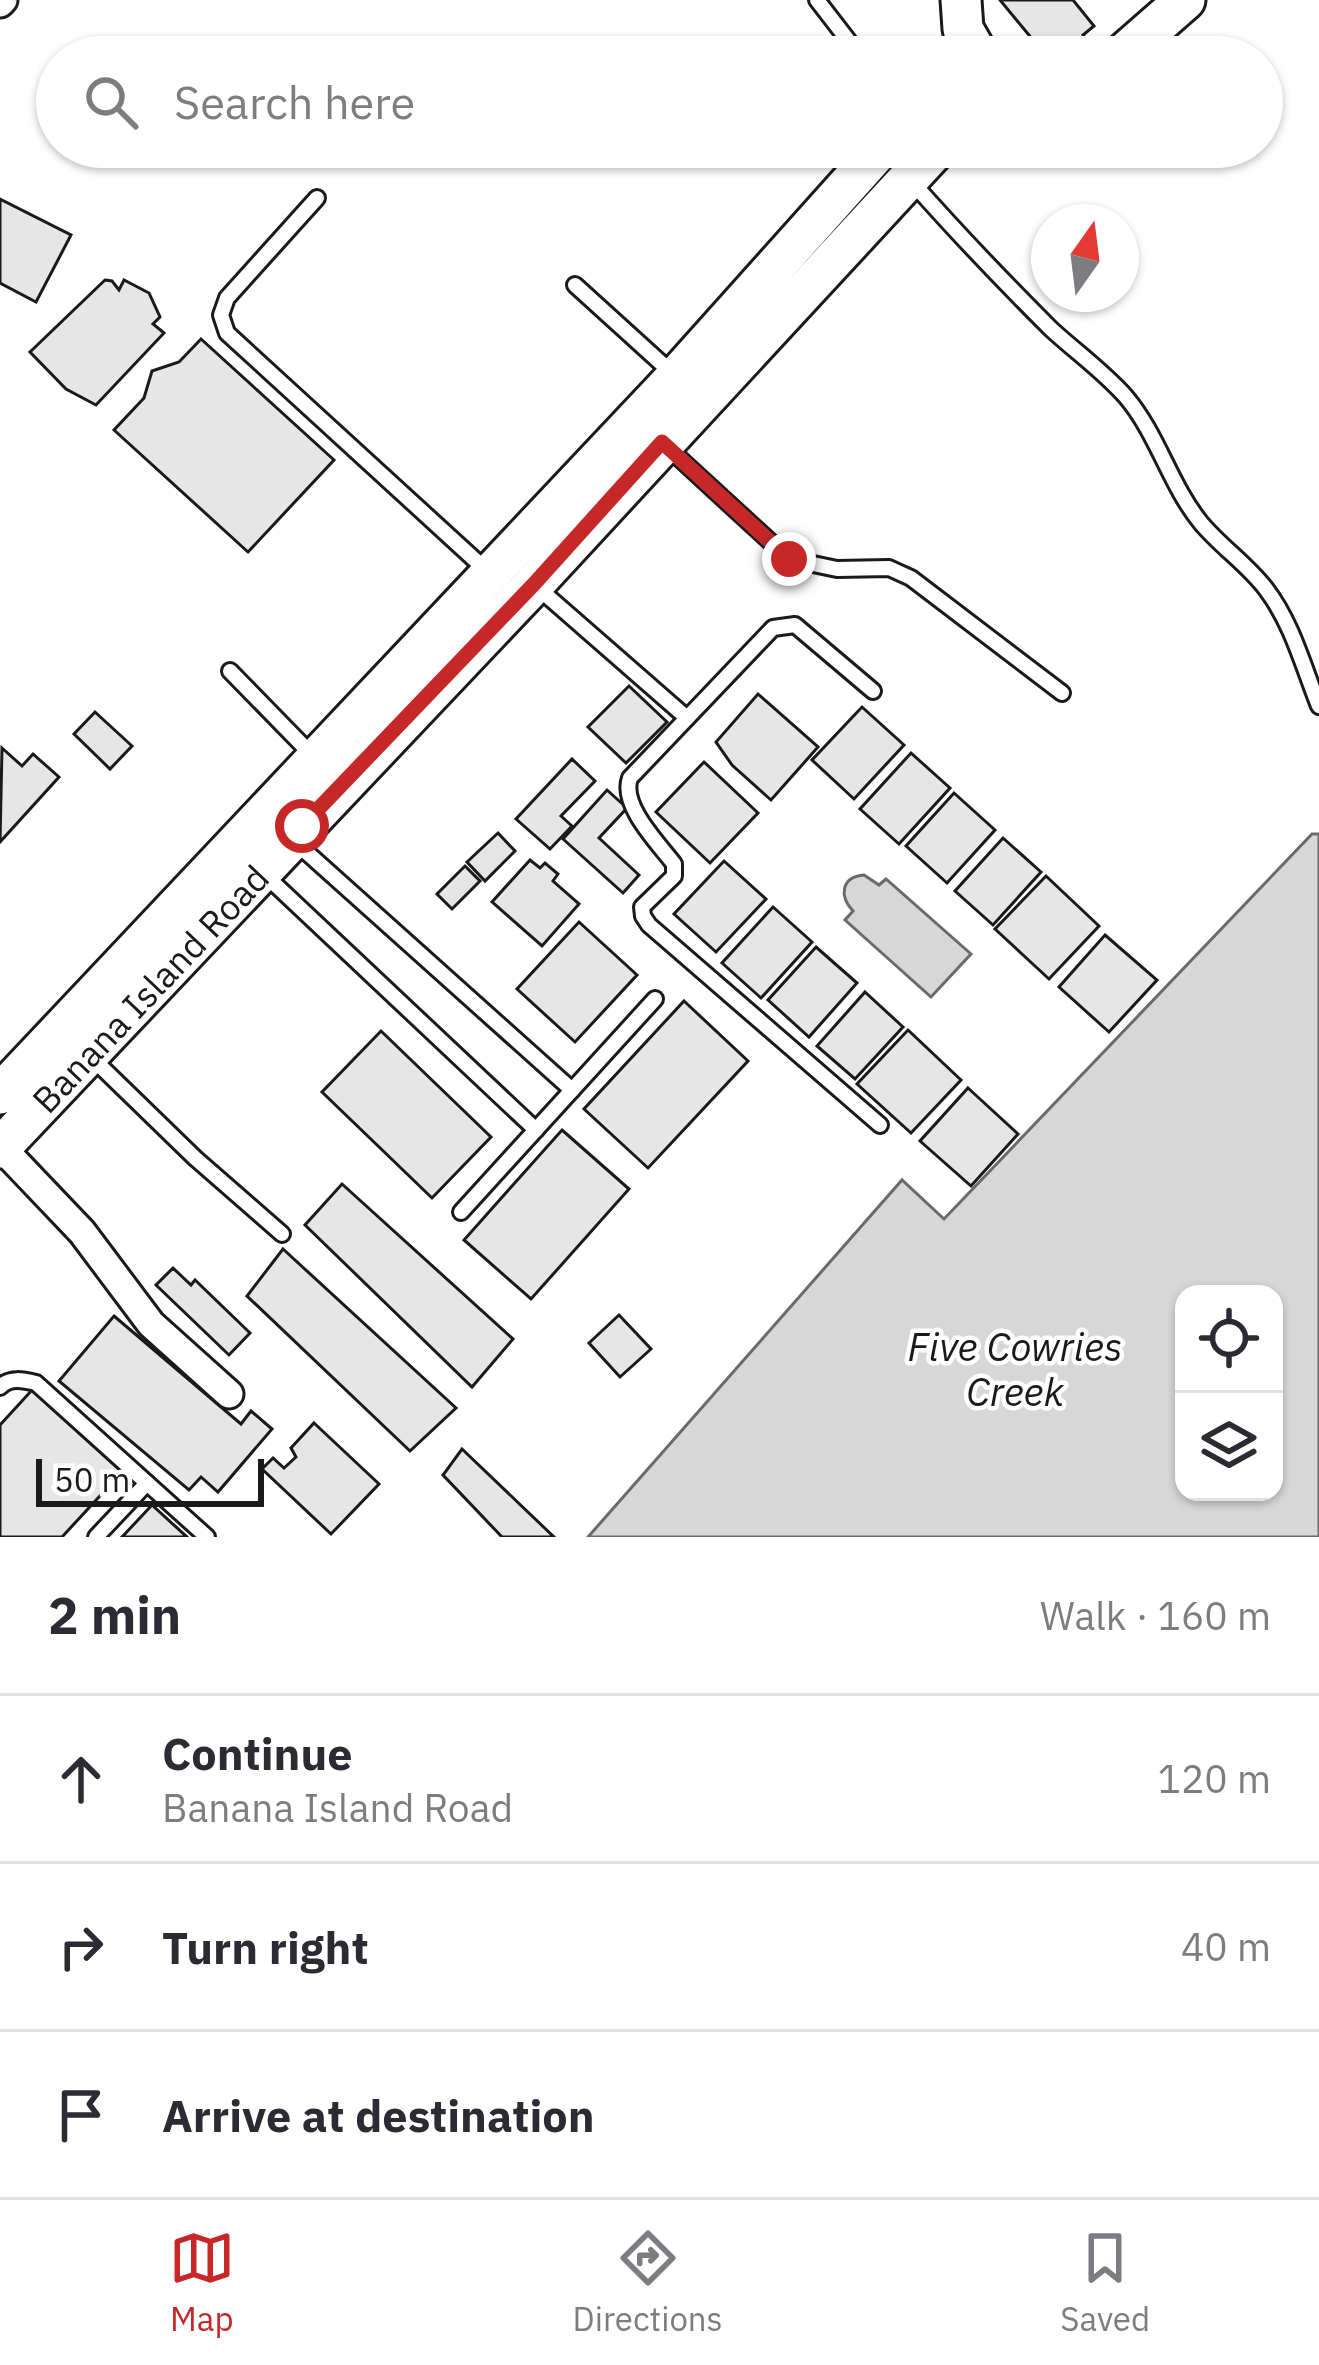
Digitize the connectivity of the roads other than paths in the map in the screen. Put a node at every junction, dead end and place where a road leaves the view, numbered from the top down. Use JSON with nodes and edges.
{"nodes":[{"id":1,"x":818,"y":0,"type":"edge"},
{"id":2,"x":961,"y":0,"type":"edge"},
{"id":3,"x":1168,"y":11,"type":"edge"},
{"id":4,"x":845,"y":36,"type":"edge"},
{"id":5,"x":967,"y":36,"type":"edge"},
{"id":6,"x":1142,"y":36,"type":"edge"},
{"id":7,"x":863,"y":168,"type":"edge"},
{"id":8,"x":918,"y":168,"type":"edge"},
{"id":9,"x":909,"y":178,"type":"junction"},
{"id":10,"x":317,"y":198,"type":"dead end"},
{"id":11,"x":575,"y":285,"type":"dead end"},
{"id":12,"x":676,"y":377,"type":"junction"},
{"id":13,"x":662,"y":442,"type":"junction"},
{"id":14,"x":490,"y":574,"type":"junction"},
{"id":15,"x":534,"y":584,"type":"junction"},
{"id":16,"x":230,"y":671,"type":"dead end"},
{"id":17,"x":874,"y":691,"type":"dead end"},
{"id":18,"x":1062,"y":693,"type":"dead end"},
{"id":19,"x":1319,"y":706,"type":"edge"},
{"id":20,"x":687,"y":718,"type":"junction"},
{"id":21,"x":316,"y":760,"type":"junction"},
{"id":22,"x":291,"y":838,"type":"junction"},
{"id":23,"x":261,"y":872,"type":"junction"},
{"id":24,"x":655,"y":998,"type":"dead end"},
{"id":25,"x":88,"y":1054,"type":"junction"},
{"id":26,"x":572,"y":1090,"type":"junction"},
{"id":27,"x":0,"y":1094,"type":"edge"},
{"id":28,"x":880,"y":1125,"type":"dead end"},
{"id":29,"x":536,"y":1130,"type":"junction"},
{"id":30,"x":0,"y":1147,"type":"edge"},
{"id":31,"x":461,"y":1212,"type":"dead end"},
{"id":32,"x":282,"y":1234,"type":"dead end"},
{"id":33,"x":0,"y":1387,"type":"edge"},
{"id":34,"x":229,"y":1394,"type":"dead end"},
{"id":35,"x":147,"y":1483,"type":"junction"},
{"id":36,"x":96,"y":1537,"type":"edge"},
{"id":37,"x":206,"y":1537,"type":"edge"}],
"edges":[{"from":1,"to":4,"type":"lane"},
{"from":2,"to":5,"type":"street"},
{"from":3,"to":6,"type":"street"},
{"from":7,"to":12,"type":"street","name":"Banana Island Road"},
{"from":8,"to":9,"type":"street","name":"Banana Island Road"},
{"from":9,"to":13,"type":"street","name":"Banana Island Road"},
{"from":9,"to":19,"type":"lane"},
{"from":10,"to":14,"type":"lane"},
{"from":11,"to":12,"type":"lane"},
{"from":12,"to":14,"type":"street","name":"Banana Island Road"},
{"from":13,"to":15,"type":"street","name":"Banana Island Road"},
{"from":13,"to":18,"type":"lane"},
{"from":14,"to":21,"type":"street","name":"Banana Island Road"},
{"from":15,"to":20,"type":"lane"},
{"from":15,"to":22,"type":"street","name":"Banana Island Road"},
{"from":16,"to":21,"type":"lane"},
{"from":17,"to":20,"type":"lane"},
{"from":20,"to":28,"type":"lane"},
{"from":21,"to":27,"type":"street","name":"Banana Island Road"},
{"from":22,"to":23,"type":"street","name":"Banana Island Road"},
{"from":22,"to":26,"type":"lane"},
{"from":23,"to":25,"type":"street","name":"Banana Island Road"},
{"from":23,"to":29,"type":"lane"},
{"from":24,"to":26,"type":"lane"},
{"from":25,"to":30,"type":"street","name":"Banana Island Road"},
{"from":25,"to":32,"type":"lane"},
{"from":26,"to":29,"type":"lane"},
{"from":29,"to":31,"type":"lane"},
{"from":30,"to":34,"type":"street"},
{"from":33,"to":35,"type":"lane"},
{"from":35,"to":36,"type":"lane"},
{"from":35,"to":37,"type":"lane"}]}
